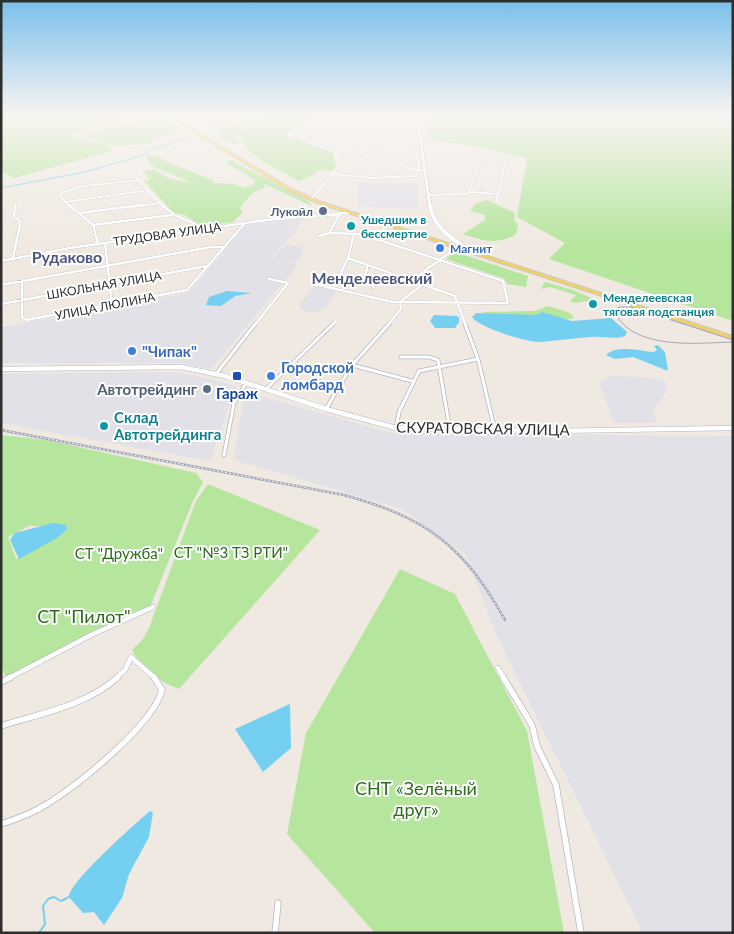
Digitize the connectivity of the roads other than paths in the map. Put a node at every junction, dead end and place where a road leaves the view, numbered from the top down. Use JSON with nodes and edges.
{"nodes":[{"id":1,"x":236,"y":158,"type":"edge"},
{"id":2,"x":336,"y":158,"type":"edge"},
{"id":3,"x":368,"y":158,"type":"edge"},
{"id":4,"x":390,"y":158,"type":"edge"},
{"id":5,"x":419,"y":158,"type":"edge"},
{"id":6,"x":423,"y":158,"type":"edge"},
{"id":7,"x":481,"y":158,"type":"edge"},
{"id":8,"x":506,"y":158,"type":"edge"},
{"id":9,"x":418,"y":171,"type":"junction"},
{"id":10,"x":425,"y":171,"type":"junction"},
{"id":11,"x":332,"y":174,"type":"junction"},
{"id":12,"x":135,"y":176,"type":"dead end"},
{"id":13,"x":387,"y":177,"type":"junction"},
{"id":14,"x":140,"y":180,"type":"junction"},
{"id":15,"x":149,"y":190,"type":"junction"},
{"id":16,"x":470,"y":192,"type":"junction"},
{"id":17,"x":499,"y":194,"type":"junction"},
{"id":18,"x":428,"y":195,"type":"junction"},
{"id":19,"x":311,"y":200,"type":"junction"},
{"id":20,"x":65,"y":202,"type":"junction"},
{"id":21,"x":160,"y":203,"type":"junction"},
{"id":22,"x":496,"y":203,"type":"dead end"},
{"id":23,"x":15,"y":205,"type":"dead end"},
{"id":24,"x":80,"y":213,"type":"junction"},
{"id":25,"x":340,"y":213,"type":"junction"},
{"id":26,"x":348,"y":213,"type":"junction"},
{"id":27,"x":172,"y":215,"type":"junction"},
{"id":28,"x":245,"y":223,"type":"junction"},
{"id":29,"x":93,"y":225,"type":"junction"},
{"id":30,"x":387,"y":225,"type":"junction"},
{"id":31,"x":205,"y":229,"type":"junction"},
{"id":32,"x":329,"y":233,"type":"junction"},
{"id":33,"x":354,"y":234,"type":"junction"},
{"id":34,"x":319,"y":236,"type":"dead end"},
{"id":35,"x":377,"y":240,"type":"junction"},
{"id":36,"x":105,"y":243,"type":"junction"},
{"id":37,"x":98,"y":244,"type":"junction"},
{"id":38,"x":224,"y":247,"type":"junction"},
{"id":39,"x":456,"y":248,"type":"junction"},
{"id":40,"x":473,"y":253,"type":"junction"},
{"id":41,"x":13,"y":258,"type":"junction"},
{"id":42,"x":348,"y":258,"type":"junction"},
{"id":43,"x":1,"y":260,"type":"edge"},
{"id":44,"x":438,"y":260,"type":"junction"},
{"id":45,"x":368,"y":265,"type":"junction"},
{"id":46,"x":106,"y":266,"type":"junction"},
{"id":47,"x":207,"y":266,"type":"junction"},
{"id":48,"x":269,"y":279,"type":"dead end"},
{"id":49,"x":412,"y":280,"type":"junction"},
{"id":50,"x":22,"y":281,"type":"junction"},
{"id":51,"x":108,"y":284,"type":"junction"},
{"id":52,"x":314,"y":284,"type":"dead end"},
{"id":53,"x":423,"y":284,"type":"junction"},
{"id":54,"x":1,"y":285,"type":"edge"},
{"id":55,"x":334,"y":287,"type":"junction"},
{"id":56,"x":374,"y":287,"type":"dead end"},
{"id":57,"x":455,"y":296,"type":"joint"},
{"id":58,"x":22,"y":300,"type":"junction"},
{"id":59,"x":400,"y":302,"type":"junction"},
{"id":60,"x":458,"y":303,"type":"junction"},
{"id":61,"x":1,"y":304,"type":"edge"},
{"id":62,"x":112,"y":305,"type":"junction"},
{"id":63,"x":336,"y":321,"type":"dead end"},
{"id":64,"x":733,"y":338,"type":"edge"},
{"id":65,"x":401,"y":356,"type":"dead end"},
{"id":66,"x":478,"y":359,"type":"junction"},
{"id":67,"x":352,"y":365,"type":"junction"},
{"id":68,"x":439,"y":366,"type":"junction"},
{"id":69,"x":1,"y":369,"type":"edge"},
{"id":70,"x":216,"y":374,"type":"junction"},
{"id":71,"x":412,"y":381,"type":"junction"},
{"id":72,"x":246,"y":383,"type":"junction"},
{"id":73,"x":266,"y":389,"type":"junction"},
{"id":74,"x":326,"y":409,"type":"junction"},
{"id":75,"x":396,"y":428,"type":"junction"},
{"id":76,"x":733,"y":428,"type":"edge"},
{"id":77,"x":450,"y":430,"type":"junction"},
{"id":78,"x":494,"y":431,"type":"junction"},
{"id":79,"x":224,"y":455,"type":"dead end"},
{"id":80,"x":153,"y":607,"type":"dead end"},
{"id":81,"x":498,"y":668,"type":"dead end"},
{"id":82,"x":1,"y":682,"type":"edge"},
{"id":83,"x":1,"y":726,"type":"edge"},
{"id":84,"x":1,"y":824,"type":"edge"},
{"id":85,"x":278,"y":903,"type":"dead end"},
{"id":86,"x":275,"y":933,"type":"edge"},
{"id":87,"x":581,"y":933,"type":"edge"}],
"edges":[{"from":1,"to":19,"type":"main road"},
{"from":2,"to":11,"type":"street"},
{"from":3,"to":13,"type":"street"},
{"from":4,"to":9,"type":"street"},
{"from":5,"to":9,"type":"street"},
{"from":6,"to":10,"type":"main road"},
{"from":7,"to":16,"type":"street"},
{"from":8,"to":17,"type":"street"},
{"from":9,"to":10,"type":"street"},
{"from":9,"to":13,"type":"street"},
{"from":10,"to":18,"type":"main road"},
{"from":11,"to":13,"type":"street"},
{"from":11,"to":19,"type":"street"},
{"from":12,"to":14,"type":"street"},
{"from":14,"to":15,"type":"street"},
{"from":14,"to":20,"type":"street"},
{"from":15,"to":20,"type":"street"},
{"from":15,"to":21,"type":"street"},
{"from":16,"to":17,"type":"street"},
{"from":16,"to":18,"type":"street"},
{"from":17,"to":22,"type":"street"},
{"from":18,"to":40,"type":"main road"},
{"from":19,"to":26,"type":"main road"},
{"from":20,"to":24,"type":"street"},
{"from":21,"to":24,"type":"street"},
{"from":21,"to":27,"type":"street"},
{"from":23,"to":41,"type":"street"},
{"from":24,"to":29,"type":"street"},
{"from":25,"to":26,"type":"street","name":"ТРУДОВАЯ УЛИЦА"},
{"from":25,"to":28,"type":"street","name":"ТРУДОВАЯ УЛИЦА"},
{"from":25,"to":32,"type":"street"},
{"from":26,"to":30,"type":"main road"},
{"from":27,"to":29,"type":"street"},
{"from":27,"to":31,"type":"street"},
{"from":28,"to":31,"type":"street","name":"ТРУДОВАЯ УЛИЦА"},
{"from":28,"to":38,"type":"street"},
{"from":29,"to":37,"type":"street"},
{"from":30,"to":35,"type":"street"},
{"from":30,"to":39,"type":"main road"},
{"from":31,"to":36,"type":"street","name":"ТРУДОВАЯ УЛИЦА"},
{"from":32,"to":33,"type":"street"},
{"from":32,"to":34,"type":"street"},
{"from":33,"to":35,"type":"street"},
{"from":33,"to":42,"type":"street"},
{"from":35,"to":44,"type":"street"},
{"from":36,"to":37,"type":"street","name":"ТРУДОВАЯ УЛИЦА"},
{"from":36,"to":46,"type":"street"},
{"from":37,"to":41,"type":"street","name":"ТРУДОВАЯ УЛИЦА"},
{"from":38,"to":46,"type":"street"},
{"from":38,"to":47,"type":"street"},
{"from":39,"to":40,"type":"main road"},
{"from":39,"to":44,"type":"street"},
{"from":40,"to":64,"type":"main road"},
{"from":41,"to":43,"type":"street","name":"ТРУДОВАЯ УЛИЦА"},
{"from":42,"to":45,"type":"street"},
{"from":42,"to":55,"type":"street"},
{"from":44,"to":49,"type":"street"},
{"from":44,"to":60,"type":"street"},
{"from":45,"to":49,"type":"street"},
{"from":45,"to":56,"type":"street"},
{"from":46,"to":50,"type":"street"},
{"from":46,"to":51,"type":"street"},
{"from":47,"to":51,"type":"street","name":"ШКОЛЬНАЯ УЛИЦА"},
{"from":47,"to":62,"type":"street","name":"УЛИЦА ЛЮЛИНА"},
{"from":48,"to":70,"type":"street"},
{"from":49,"to":53,"type":"street"},
{"from":50,"to":54,"type":"street"},
{"from":50,"to":58,"type":"street"},
{"from":51,"to":58,"type":"street","name":"ШКОЛЬНАЯ УЛИЦА"},
{"from":51,"to":62,"type":"street"},
{"from":52,"to":55,"type":"street"},
{"from":53,"to":57,"type":"street"},
{"from":53,"to":59,"type":"street"},
{"from":55,"to":59,"type":"street"},
{"from":57,"to":60,"type":"street"},
{"from":58,"to":61,"type":"street","name":"ШКОЛЬНАЯ УЛИЦА"},
{"from":58,"to":62,"type":"street","name":"УЛИЦА ЛЮЛИНА"},
{"from":59,"to":60,"type":"street"},
{"from":59,"to":67,"type":"street"},
{"from":60,"to":66,"type":"street"},
{"from":63,"to":73,"type":"street"},
{"from":65,"to":68,"type":"street"},
{"from":66,"to":68,"type":"street"},
{"from":66,"to":78,"type":"street"},
{"from":67,"to":71,"type":"street"},
{"from":67,"to":74,"type":"street"},
{"from":68,"to":71,"type":"street"},
{"from":68,"to":77,"type":"street"},
{"from":69,"to":70,"type":"street","name":"СКУРАТОВСКАЯ УЛИЦА"},
{"from":70,"to":72,"type":"street","name":"СКУРАТОВСКАЯ УЛИЦА"},
{"from":71,"to":75,"type":"street"},
{"from":72,"to":73,"type":"street","name":"СКУРАТОВСКАЯ УЛИЦА"},
{"from":72,"to":79,"type":"street"},
{"from":73,"to":74,"type":"street","name":"СКУРАТОВСКАЯ УЛИЦА"},
{"from":74,"to":75,"type":"street","name":"СКУРАТОВСКАЯ УЛИЦА"},
{"from":75,"to":77,"type":"street","name":"СКУРАТОВСКАЯ УЛИЦА"},
{"from":76,"to":78,"type":"street","name":"СКУРАТОВСКАЯ УЛИЦА"},
{"from":77,"to":78,"type":"street","name":"СКУРАТОВСКАЯ УЛИЦА"},
{"from":80,"to":82,"type":"street"},
{"from":81,"to":87,"type":"street"},
{"from":83,"to":84,"type":"street"},
{"from":85,"to":86,"type":"street"}]}
